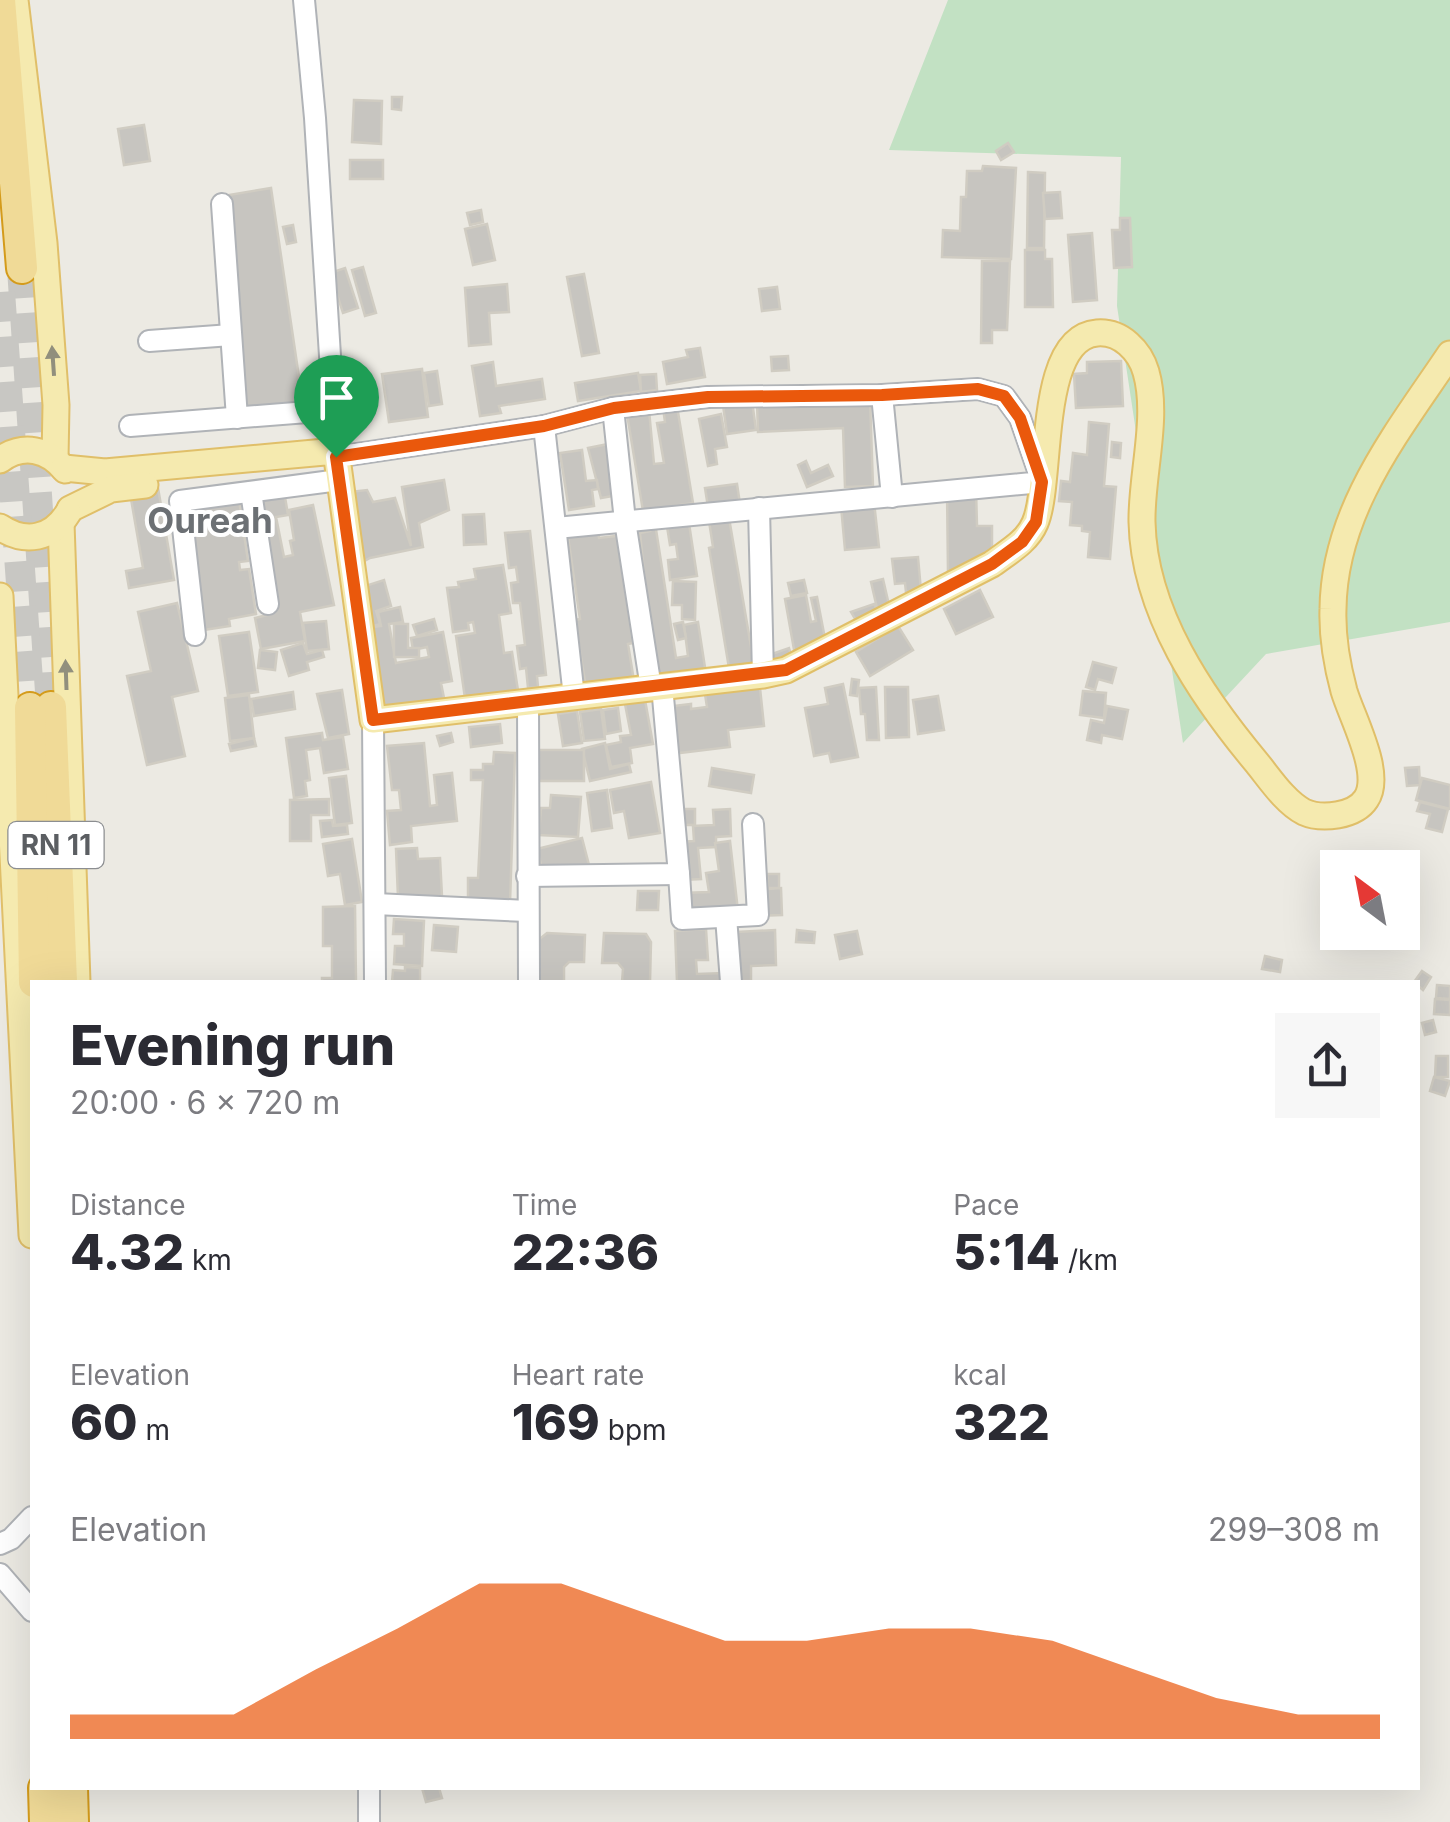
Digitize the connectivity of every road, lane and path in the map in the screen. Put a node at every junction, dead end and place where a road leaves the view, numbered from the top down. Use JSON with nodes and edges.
{"nodes":[{"id":1,"x":0,"y":0,"type":"edge"},
{"id":2,"x":16,"y":0,"type":"edge"},
{"id":3,"x":304,"y":0,"type":"edge"},
{"id":4,"x":222,"y":204,"type":"dead end"},
{"id":5,"x":22,"y":268,"type":"tunnel mouth"},
{"id":6,"x":231,"y":335,"type":"junction"},
{"id":7,"x":148,"y":341,"type":"dead end"},
{"id":8,"x":1450,"y":354,"type":"edge"},
{"id":9,"x":882,"y":395,"type":"junction"},
{"id":10,"x":614,"y":408,"type":"junction"},
{"id":11,"x":333,"y":410,"type":"junction"},
{"id":12,"x":237,"y":418,"type":"junction"},
{"id":13,"x":130,"y":426,"type":"dead end"},
{"id":14,"x":544,"y":426,"type":"junction"},
{"id":15,"x":0,"y":460,"type":"edge"},
{"id":16,"x":60,"y":463,"type":"junction"},
{"id":17,"x":337,"y":463,"type":"junction"},
{"id":18,"x":1042,"y":482,"type":"junction"},
{"id":19,"x":251,"y":492,"type":"junction"},
{"id":20,"x":892,"y":496,"type":"junction"},
{"id":21,"x":759,"y":508,"type":"junction"},
{"id":22,"x":66,"y":516,"type":"junction"},
{"id":23,"x":625,"y":521,"type":"junction"},
{"id":24,"x":0,"y":528,"type":"edge"},
{"id":25,"x":556,"y":528,"type":"junction"},
{"id":26,"x":0,"y":596,"type":"edge"},
{"id":27,"x":268,"y":604,"type":"dead end"},
{"id":28,"x":196,"y":635,"type":"dead end"},
{"id":29,"x":762,"y":675,"type":"junction"},
{"id":30,"x":657,"y":687,"type":"junction"},
{"id":31,"x":574,"y":696,"type":"junction"},
{"id":32,"x":528,"y":702,"type":"junction"},
{"id":33,"x":373,"y":720,"type":"junction"},
{"id":34,"x":754,"y":824,"type":"dead end"},
{"id":35,"x":679,"y":874,"type":"junction"},
{"id":36,"x":527,"y":876,"type":"junction"},
{"id":37,"x":375,"y":904,"type":"junction"},
{"id":38,"x":527,"y":911,"type":"junction"},
{"id":39,"x":726,"y":917,"type":"junction"},
{"id":40,"x":34,"y":980,"type":"edge"},
{"id":41,"x":62,"y":980,"type":"edge"},
{"id":42,"x":77,"y":980,"type":"edge"},
{"id":43,"x":374,"y":980,"type":"edge"},
{"id":44,"x":528,"y":980,"type":"edge"},
{"id":45,"x":731,"y":980,"type":"edge"},
{"id":46,"x":30,"y":1195,"type":"edge"},
{"id":47,"x":30,"y":1519,"type":"edge"},
{"id":48,"x":0,"y":1544,"type":"edge"},
{"id":49,"x":0,"y":1574,"type":"edge"},
{"id":50,"x":30,"y":1608,"type":"edge"},
{"id":51,"x":44,"y":1790,"type":"edge"},
{"id":52,"x":72,"y":1790,"type":"edge"},
{"id":53,"x":369,"y":1790,"type":"edge"},
{"id":54,"x":45,"y":1822,"type":"edge"},
{"id":55,"x":73,"y":1822,"type":"edge"},
{"id":56,"x":369,"y":1822,"type":"edge"}],
"edges":[{"from":1,"to":5,"type":"highway"},
{"from":16,"to":2,"type":"main road","one_way":true},
{"from":3,"to":11,"type":"street"},
{"from":4,"to":6,"type":"street"},
{"from":6,"to":7,"type":"street"},
{"from":6,"to":12,"type":"street"},
{"from":8,"to":18,"type":"main road"},
{"from":9,"to":10,"type":"street"},
{"from":9,"to":18,"type":"street"},
{"from":9,"to":20,"type":"street"},
{"from":10,"to":14,"type":"street"},
{"from":10,"to":23,"type":"street"},
{"from":11,"to":12,"type":"street"},
{"from":11,"to":17,"type":"street"},
{"from":12,"to":13,"type":"street"},
{"from":14,"to":17,"type":"street"},
{"from":14,"to":25,"type":"street"},
{"from":15,"to":16,"type":"main road"},
{"from":16,"to":17,"type":"main road"},
{"from":16,"to":22,"type":"main road"},
{"from":17,"to":19,"type":"street"},
{"from":17,"to":22,"type":"main road"},
{"from":17,"to":33,"type":"main road"},
{"from":18,"to":20,"type":"street"},
{"from":18,"to":29,"type":"main road"},
{"from":19,"to":27,"type":"street"},
{"from":19,"to":28,"type":"street"},
{"from":20,"to":21,"type":"street"},
{"from":21,"to":23,"type":"street"},
{"from":21,"to":29,"type":"street"},
{"from":22,"to":24,"type":"main road"},
{"from":42,"to":22,"type":"main road","one_way":true},
{"from":23,"to":25,"type":"street"},
{"from":23,"to":30,"type":"street"},
{"from":25,"to":31,"type":"street"},
{"from":26,"to":46,"type":"main road"},
{"from":29,"to":30,"type":"main road"},
{"from":30,"to":31,"type":"main road"},
{"from":30,"to":35,"type":"street"},
{"from":31,"to":32,"type":"main road"},
{"from":32,"to":33,"type":"main road"},
{"from":32,"to":36,"type":"street"},
{"from":33,"to":37,"type":"street"},
{"from":34,"to":39,"type":"street"},
{"from":35,"to":36,"type":"street"},
{"from":35,"to":39,"type":"street"},
{"from":36,"to":38,"type":"street"},
{"from":37,"to":38,"type":"street"},
{"from":37,"to":43,"type":"street"},
{"from":38,"to":44,"type":"street"},
{"from":39,"to":45,"type":"street"},
{"from":40,"to":41,"type":"highway","number":"RN 11"},
{"from":47,"to":48,"type":"street"},
{"from":49,"to":50,"type":"street"},
{"from":51,"to":54,"type":"highway"},
{"from":52,"to":55,"type":"highway"},
{"from":53,"to":56,"type":"street"}]}
